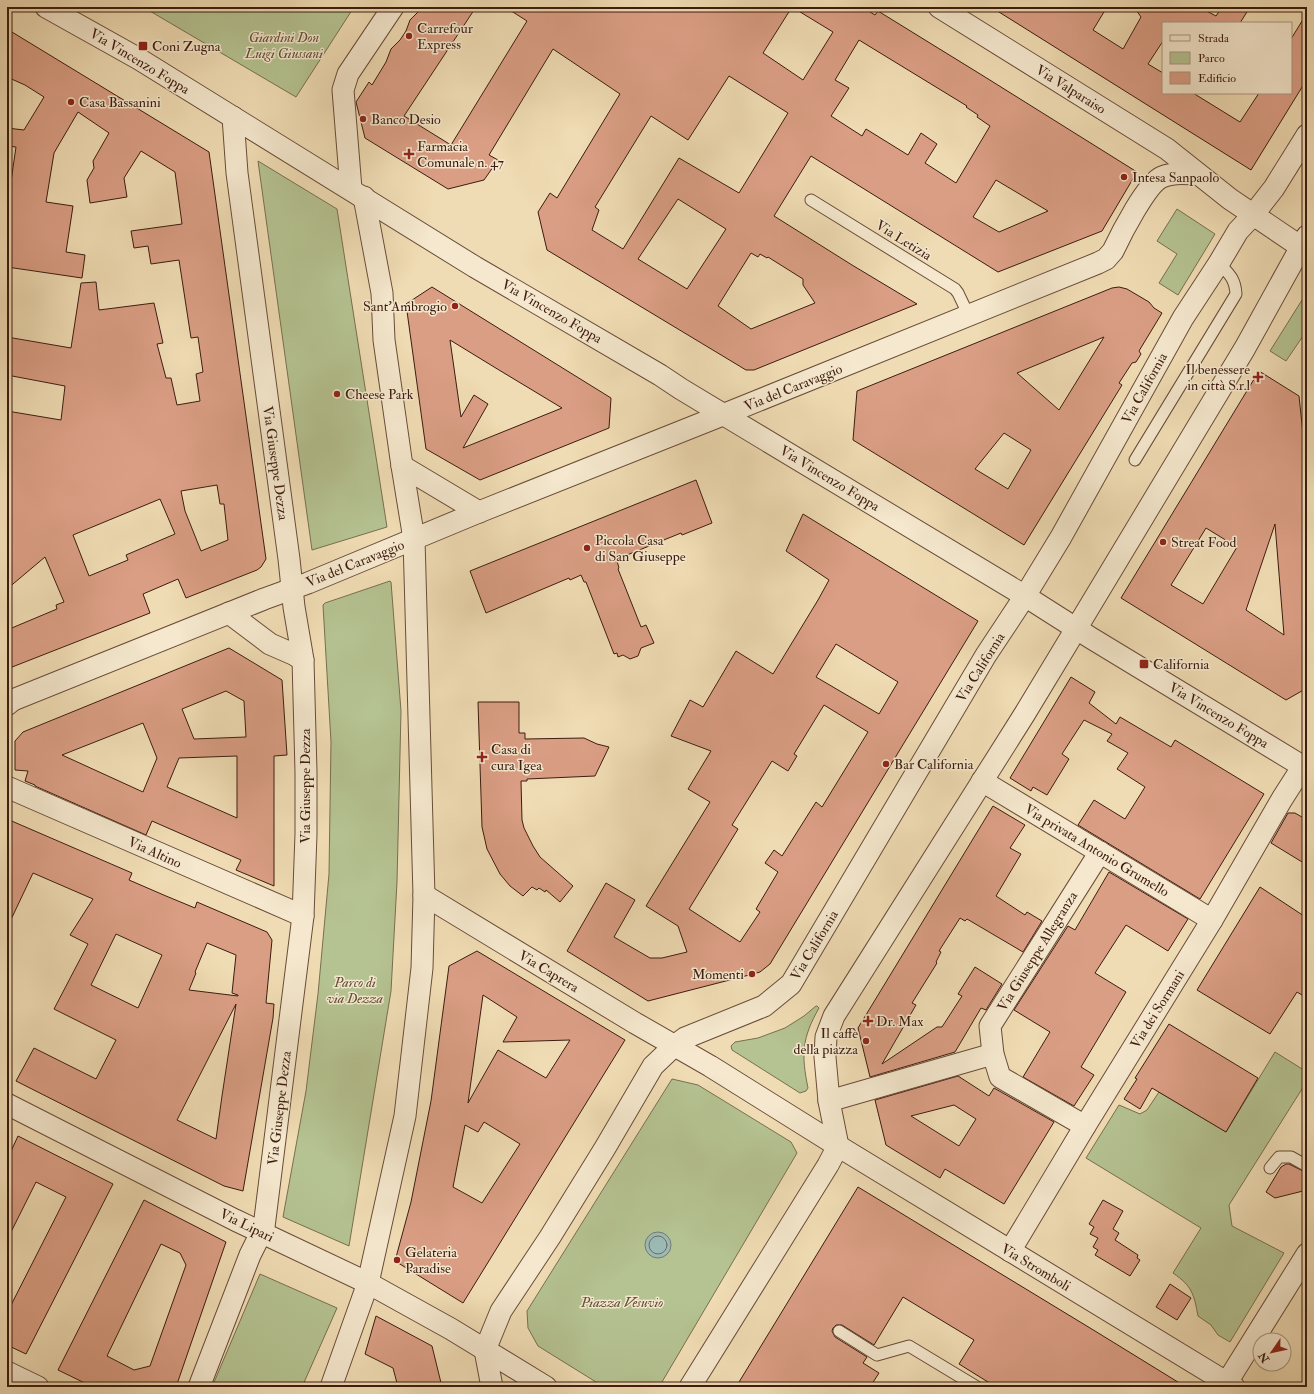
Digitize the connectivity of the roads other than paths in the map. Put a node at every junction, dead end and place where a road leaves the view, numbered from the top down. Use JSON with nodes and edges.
{"nodes":[{"id":1,"x":46,"y":7,"type":"edge"},
{"id":2,"x":393,"y":7,"type":"edge"},
{"id":3,"x":939,"y":7,"type":"edge"},
{"id":4,"x":232,"y":117,"type":"junction"},
{"id":5,"x":1307,"y":135,"type":"edge"},
{"id":6,"x":1199,"y":176,"type":"junction"},
{"id":7,"x":357,"y":193,"type":"junction"},
{"id":8,"x":811,"y":200,"type":"dead end"},
{"id":9,"x":1253,"y":215,"type":"junction"},
{"id":10,"x":1305,"y":244,"type":"edge"},
{"id":11,"x":1220,"y":263,"type":"junction"},
{"id":12,"x":969,"y":316,"type":"junction"},
{"id":13,"x":725,"y":414,"type":"junction"},
{"id":14,"x":1134,"y":460,"type":"dead end"},
{"id":15,"x":402,"y":466,"type":"junction"},
{"id":16,"x":479,"y":512,"type":"junction"},
{"id":17,"x":414,"y":539,"type":"junction"},
{"id":18,"x":292,"y":589,"type":"junction"},
{"id":19,"x":1025,"y":596,"type":"junction"},
{"id":20,"x":230,"y":613,"type":"junction"},
{"id":21,"x":1076,"y":629,"type":"junction"},
{"id":22,"x":303,"y":660,"type":"junction"},
{"id":23,"x":9,"y":702,"type":"edge"},
{"id":24,"x":1305,"y":768,"type":"edge"},
{"id":25,"x":982,"y":781,"type":"junction"},
{"id":26,"x":7,"y":787,"type":"edge"},
{"id":27,"x":1100,"y":852,"type":"junction"},
{"id":28,"x":424,"y":895,"type":"junction"},
{"id":29,"x":303,"y":916,"type":"junction"},
{"id":30,"x":1212,"y":920,"type":"junction"},
{"id":31,"x":674,"y":1046,"type":"junction"},
{"id":32,"x":993,"y":1054,"type":"junction"},
{"id":33,"x":830,"y":1101,"type":"junction"},
{"id":34,"x":7,"y":1104,"type":"edge"},
{"id":35,"x":1084,"y":1126,"type":"junction"},
{"id":36,"x":838,"y":1146,"type":"junction"},
{"id":37,"x":1307,"y":1166,"type":"edge"},
{"id":38,"x":1270,"y":1168,"type":"dead end"},
{"id":39,"x":262,"y":1232,"type":"junction"},
{"id":40,"x":1010,"y":1251,"type":"junction"},
{"id":41,"x":1307,"y":1254,"type":"edge"},
{"id":42,"x":368,"y":1283,"type":"junction"},
{"id":43,"x":839,"y":1331,"type":"dead end"},
{"id":44,"x":484,"y":1350,"type":"junction"},
{"id":45,"x":7,"y":1372,"type":"edge"},
{"id":46,"x":1228,"y":1386,"type":"edge"},
{"id":47,"x":38,"y":1387,"type":"edge"},
{"id":48,"x":199,"y":1387,"type":"edge"},
{"id":49,"x":331,"y":1387,"type":"edge"},
{"id":50,"x":492,"y":1387,"type":"edge"},
{"id":51,"x":546,"y":1387,"type":"edge"},
{"id":52,"x":690,"y":1387,"type":"edge"},
{"id":53,"x":977,"y":1387,"type":"edge"}],
"edges":[{"from":1,"to":4,"type":"street","name":"Via Vincenzo Foppa"},
{"from":2,"to":7,"type":"street"},
{"from":3,"to":6,"type":"street","name":"Via Valparaiso"},
{"from":4,"to":7,"type":"street","name":"Via Vincenzo Foppa"},
{"from":4,"to":18,"type":"street","name":"Via Giuseppe Dezza"},
{"from":5,"to":9,"type":"street","name":"Via California"},
{"from":6,"to":9,"type":"street","name":"Via Valparaiso"},
{"from":6,"to":12,"type":"street","name":"Via del Caravaggio"},
{"from":7,"to":13,"type":"street","name":"Via Vincenzo Foppa"},
{"from":7,"to":15,"type":"street"},
{"from":8,"to":12,"type":"lane","name":"Via Letizia"},
{"from":9,"to":10,"type":"street","name":"Via Valparaiso"},
{"from":9,"to":11,"type":"street","name":"Via California"},
{"from":10,"to":21,"type":"street"},
{"from":11,"to":14,"type":"lane","name":"Via California"},
{"from":11,"to":19,"type":"street","name":"Via California"},
{"from":12,"to":13,"type":"street","name":"Via del Caravaggio"},
{"from":13,"to":16,"type":"street","name":"Via del Caravaggio"},
{"from":13,"to":19,"type":"street","name":"Via Vincenzo Foppa"},
{"from":15,"to":16,"type":"street"},
{"from":15,"to":17,"type":"street"},
{"from":16,"to":17,"type":"street","name":"Via del Caravaggio"},
{"from":17,"to":18,"type":"street","name":"Via del Caravaggio"},
{"from":17,"to":28,"type":"street"},
{"from":18,"to":20,"type":"street","name":"Via del Caravaggio"},
{"from":18,"to":22,"type":"street","name":"Via Giuseppe Dezza"},
{"from":19,"to":21,"type":"street","name":"Via Vincenzo Foppa"},
{"from":19,"to":31,"type":"street","name":"Via California"},
{"from":20,"to":22,"type":"street"},
{"from":20,"to":23,"type":"street","name":"Via del Caravaggio"},
{"from":21,"to":24,"type":"street","name":"Via Vincenzo Foppa"},
{"from":21,"to":25,"type":"street"},
{"from":22,"to":29,"type":"street","name":"Via Giuseppe Dezza"},
{"from":24,"to":30,"type":"street","name":"Via dei Sormani"},
{"from":25,"to":27,"type":"street","name":"Via privata Antonio Grumello"},
{"from":25,"to":33,"type":"street"},
{"from":26,"to":29,"type":"street","name":"Via Altino"},
{"from":27,"to":30,"type":"street","name":"Via privata Antonio Grumello"},
{"from":27,"to":32,"type":"street","name":"Via Giuseppe Allegranza"},
{"from":28,"to":31,"type":"street","name":"Via Caprera"},
{"from":28,"to":42,"type":"street"},
{"from":29,"to":39,"type":"street","name":"Via Giuseppe Dezza"},
{"from":30,"to":35,"type":"street","name":"Via dei Sormani"},
{"from":31,"to":36,"type":"street"},
{"from":31,"to":44,"type":"street"},
{"from":32,"to":33,"type":"street"},
{"from":32,"to":35,"type":"street","name":"Via Giuseppe Allegranza"},
{"from":33,"to":36,"type":"street"},
{"from":34,"to":39,"type":"street","name":"Via Lipari"},
{"from":35,"to":40,"type":"street","name":"Via dei Sormani"},
{"from":36,"to":40,"type":"street","name":"Via Stromboli"},
{"from":36,"to":52,"type":"street"},
{"from":37,"to":38,"type":"lane"},
{"from":39,"to":42,"type":"street","name":"Via Lipari"},
{"from":39,"to":48,"type":"street","name":"Via Giuseppe Dezza"},
{"from":40,"to":46,"type":"street","name":"Via Stromboli"},
{"from":41,"to":46,"type":"street"},
{"from":42,"to":44,"type":"street","name":"Via Lipari"},
{"from":42,"to":49,"type":"street"},
{"from":43,"to":53,"type":"lane"},
{"from":44,"to":50,"type":"street"},
{"from":44,"to":51,"type":"street"},
{"from":45,"to":47,"type":"street"}]}
